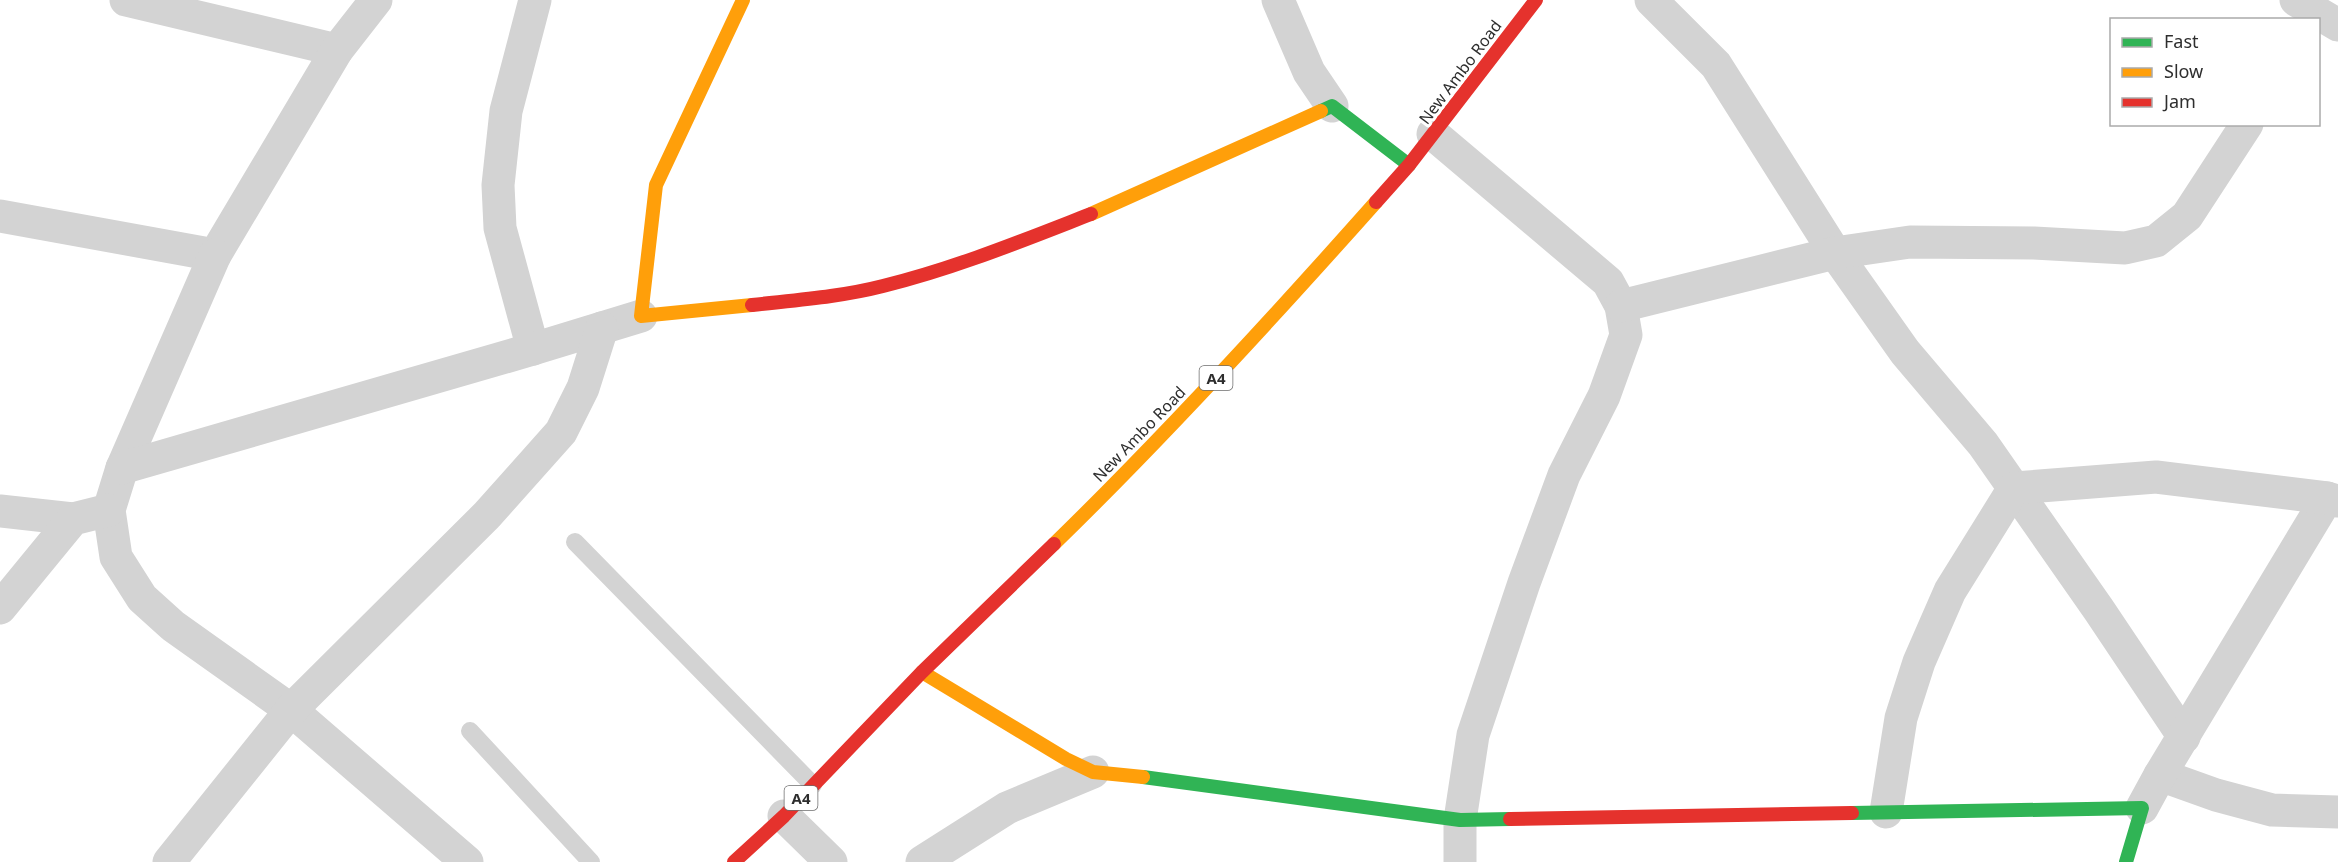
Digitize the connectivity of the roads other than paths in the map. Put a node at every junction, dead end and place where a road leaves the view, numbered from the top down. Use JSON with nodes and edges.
{"nodes":[{"id":1,"x":131,"y":0,"type":"edge"},
{"id":2,"x":375,"y":0,"type":"edge"},
{"id":3,"x":535,"y":0,"type":"edge"},
{"id":4,"x":743,"y":0,"type":"edge"},
{"id":5,"x":1278,"y":0,"type":"edge"},
{"id":6,"x":1536,"y":0,"type":"edge"},
{"id":7,"x":1651,"y":0,"type":"edge"},
{"id":8,"x":337,"y":50,"type":"junction"},
{"id":9,"x":1332,"y":106,"type":"junction"},
{"id":10,"x":2246,"y":126,"type":"edge"},
{"id":11,"x":1433,"y":134,"type":"junction"},
{"id":12,"x":1409,"y":165,"type":"junction"},
{"id":13,"x":0,"y":216,"type":"edge"},
{"id":14,"x":1835,"y":253,"type":"junction"},
{"id":15,"x":215,"y":255,"type":"junction"},
{"id":16,"x":1621,"y":306,"type":"junction"},
{"id":17,"x":641,"y":316,"type":"junction"},
{"id":18,"x":602,"y":328,"type":"junction"},
{"id":19,"x":533,"y":349,"type":"junction"},
{"id":20,"x":122,"y":468,"type":"junction"},
{"id":21,"x":2013,"y":488,"type":"junction"},
{"id":22,"x":2332,"y":500,"type":"edge"},
{"id":23,"x":109,"y":510,"type":"junction"},
{"id":24,"x":0,"y":511,"type":"edge"},
{"id":25,"x":73,"y":519,"type":"junction"},
{"id":26,"x":575,"y":542,"type":"dead end"},
{"id":27,"x":0,"y":608,"type":"edge"},
{"id":28,"x":922,"y":672,"type":"junction"},
{"id":29,"x":291,"y":710,"type":"junction"},
{"id":30,"x":470,"y":731,"type":"dead end"},
{"id":31,"x":2184,"y":737,"type":"junction"},
{"id":32,"x":1093,"y":772,"type":"junction"},
{"id":33,"x":2160,"y":775,"type":"junction"},
{"id":34,"x":813,"y":785,"type":"junction"},
{"id":35,"x":2142,"y":808,"type":"junction"},
{"id":36,"x":1886,"y":812,"type":"junction"},
{"id":37,"x":2338,"y":812,"type":"edge"},
{"id":38,"x":784,"y":816,"type":"junction"},
{"id":39,"x":1460,"y":820,"type":"junction"},
{"id":40,"x":169,"y":862,"type":"edge"},
{"id":41,"x":467,"y":862,"type":"edge"},
{"id":42,"x":591,"y":862,"type":"edge"},
{"id":43,"x":734,"y":862,"type":"edge"},
{"id":44,"x":831,"y":862,"type":"edge"},
{"id":45,"x":922,"y":862,"type":"edge"},
{"id":46,"x":1460,"y":862,"type":"edge"},
{"id":47,"x":2126,"y":862,"type":"edge"}],
"edges":[{"from":1,"to":8,"type":"street"},
{"from":2,"to":8,"type":"street"},
{"from":3,"to":19,"type":"street"},
{"from":4,"to":17,"type":"street"},
{"from":5,"to":9,"type":"street"},
{"from":6,"to":11,"type":"street","name":"New Ambo Road","number":"A4"},
{"from":7,"to":14,"type":"street"},
{"from":8,"to":15,"type":"street"},
{"from":9,"to":12,"type":"street"},
{"from":9,"to":17,"type":"street"},
{"from":10,"to":14,"type":"street"},
{"from":11,"to":12,"type":"street","name":"New Ambo Road","number":"A4"},
{"from":11,"to":16,"type":"street"},
{"from":12,"to":28,"type":"street","name":"New Ambo Road","number":"A4"},
{"from":13,"to":15,"type":"street"},
{"from":14,"to":16,"type":"street"},
{"from":14,"to":21,"type":"street"},
{"from":15,"to":20,"type":"street"},
{"from":16,"to":39,"type":"street"},
{"from":17,"to":18,"type":"street"},
{"from":18,"to":19,"type":"street"},
{"from":18,"to":29,"type":"street"},
{"from":19,"to":20,"type":"street"},
{"from":20,"to":23,"type":"street"},
{"from":21,"to":22,"type":"street"},
{"from":21,"to":31,"type":"street"},
{"from":21,"to":36,"type":"street"},
{"from":22,"to":31,"type":"street"},
{"from":23,"to":25,"type":"street"},
{"from":23,"to":29,"type":"street"},
{"from":24,"to":25,"type":"street"},
{"from":25,"to":27,"type":"street"},
{"from":26,"to":34,"type":"lane"},
{"from":28,"to":32,"type":"street"},
{"from":28,"to":34,"type":"street","name":"New Ambo Road","number":"A4"},
{"from":29,"to":40,"type":"street"},
{"from":29,"to":41,"type":"street"},
{"from":30,"to":42,"type":"lane"},
{"from":31,"to":33,"type":"street"},
{"from":32,"to":39,"type":"street"},
{"from":32,"to":45,"type":"street"},
{"from":33,"to":35,"type":"street"},
{"from":33,"to":37,"type":"street"},
{"from":34,"to":38,"type":"street","name":"New Ambo Road","number":"A4"},
{"from":35,"to":36,"type":"street"},
{"from":35,"to":47,"type":"street"},
{"from":36,"to":39,"type":"street"},
{"from":38,"to":43,"type":"street","name":"New Ambo Road","number":"A4"},
{"from":38,"to":44,"type":"street"},
{"from":39,"to":46,"type":"street"}]}
